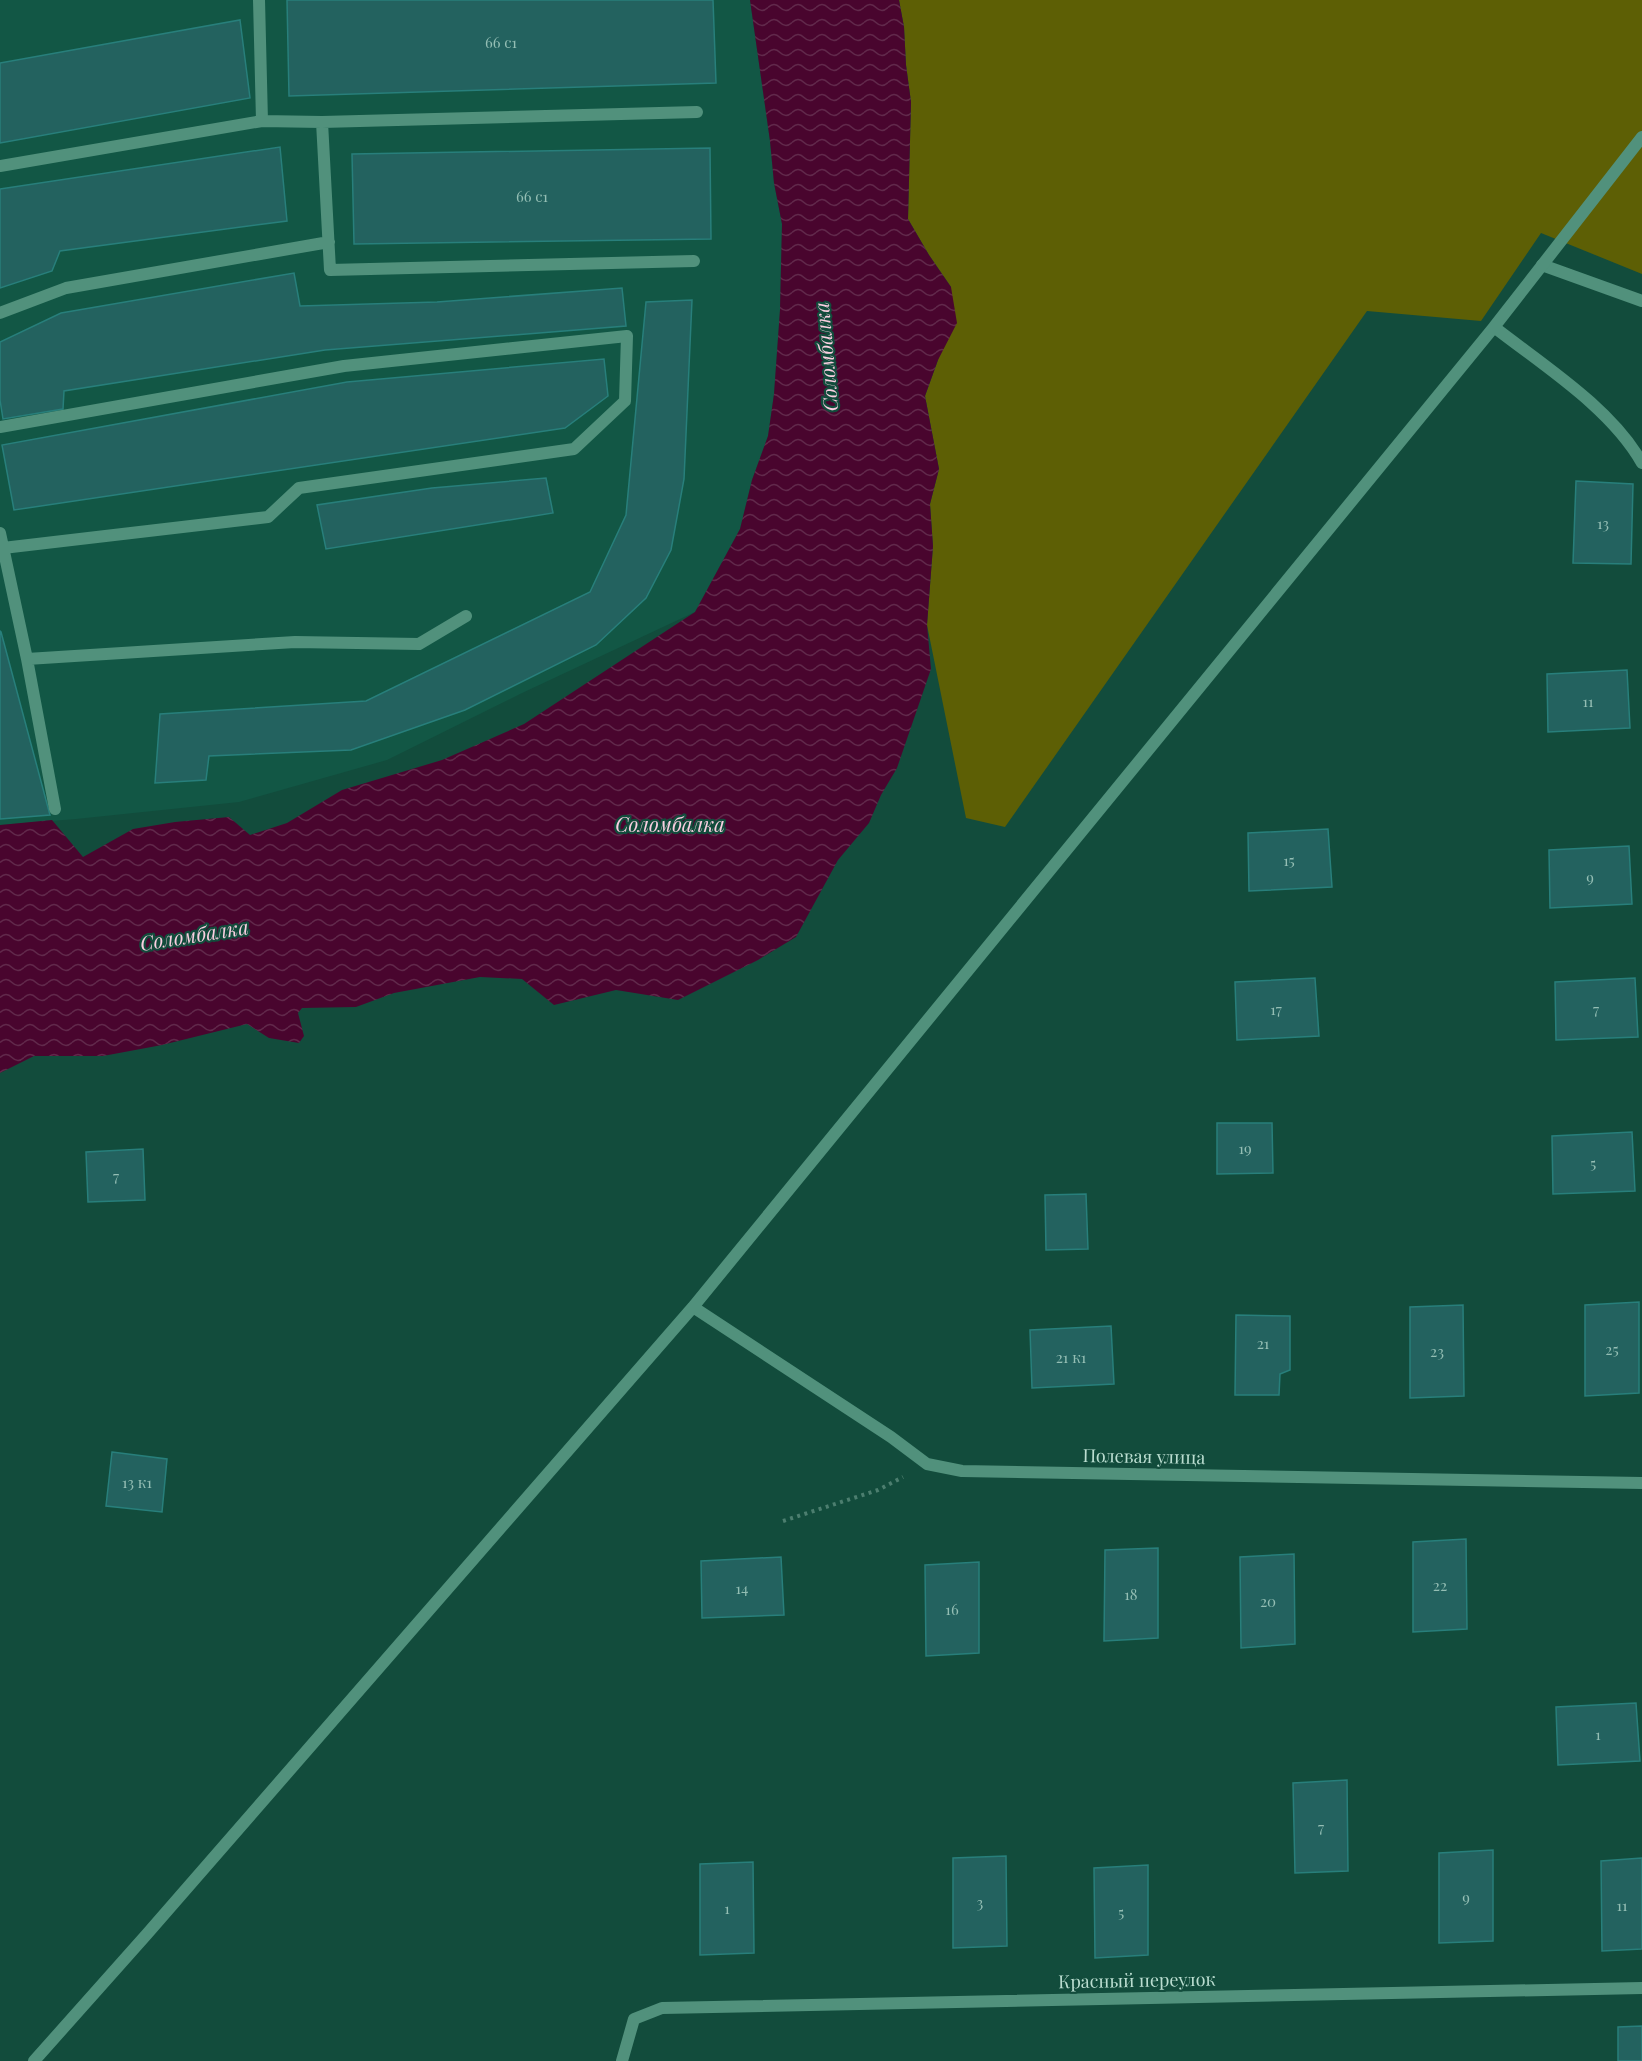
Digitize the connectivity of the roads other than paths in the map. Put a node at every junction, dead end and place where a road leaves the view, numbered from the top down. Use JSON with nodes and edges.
{"nodes":[{"id":1,"x":259,"y":0,"type":"edge"},
{"id":2,"x":697,"y":112,"type":"dead end"},
{"id":3,"x":262,"y":121,"type":"junction"},
{"id":4,"x":322,"y":122,"type":"junction"},
{"id":5,"x":1642,"y":137,"type":"edge"},
{"id":6,"x":0,"y":166,"type":"edge"},
{"id":7,"x":328,"y":242,"type":"junction"},
{"id":8,"x":694,"y":261,"type":"dead end"},
{"id":9,"x":1542,"y":265,"type":"junction"},
{"id":10,"x":1642,"y":302,"type":"edge"},
{"id":11,"x":0,"y":313,"type":"edge"},
{"id":12,"x":1494,"y":327,"type":"junction"},
{"id":13,"x":0,"y":427,"type":"edge"},
{"id":14,"x":1642,"y":463,"type":"edge"},
{"id":15,"x":0,"y":533,"type":"edge"},
{"id":16,"x":3,"y":548,"type":"junction"},
{"id":17,"x":466,"y":615,"type":"dead end"},
{"id":18,"x":27,"y":659,"type":"junction"},
{"id":19,"x":55,"y":809,"type":"dead end"},
{"id":20,"x":693,"y":1307,"type":"junction"},
{"id":21,"x":1642,"y":1483,"type":"edge"},
{"id":22,"x":1642,"y":1988,"type":"edge"},
{"id":23,"x":34,"y":2061,"type":"edge"},
{"id":24,"x":622,"y":2061,"type":"edge"}],
"edges":[{"from":1,"to":3,"type":"street"},
{"from":2,"to":4,"type":"street"},
{"from":3,"to":4,"type":"street"},
{"from":3,"to":6,"type":"street"},
{"from":4,"to":7,"type":"street"},
{"from":5,"to":9,"type":"street"},
{"from":7,"to":8,"type":"street"},
{"from":7,"to":11,"type":"street"},
{"from":9,"to":10,"type":"street"},
{"from":9,"to":12,"type":"street"},
{"from":12,"to":14,"type":"street"},
{"from":12,"to":20,"type":"street"},
{"from":13,"to":16,"type":"street"},
{"from":15,"to":16,"type":"street"},
{"from":16,"to":18,"type":"street"},
{"from":17,"to":18,"type":"street"},
{"from":18,"to":19,"type":"street"},
{"from":20,"to":21,"type":"street","name":"Полевая улица"},
{"from":20,"to":23,"type":"street"},
{"from":22,"to":24,"type":"street","name":"Красный переулок"}]}
